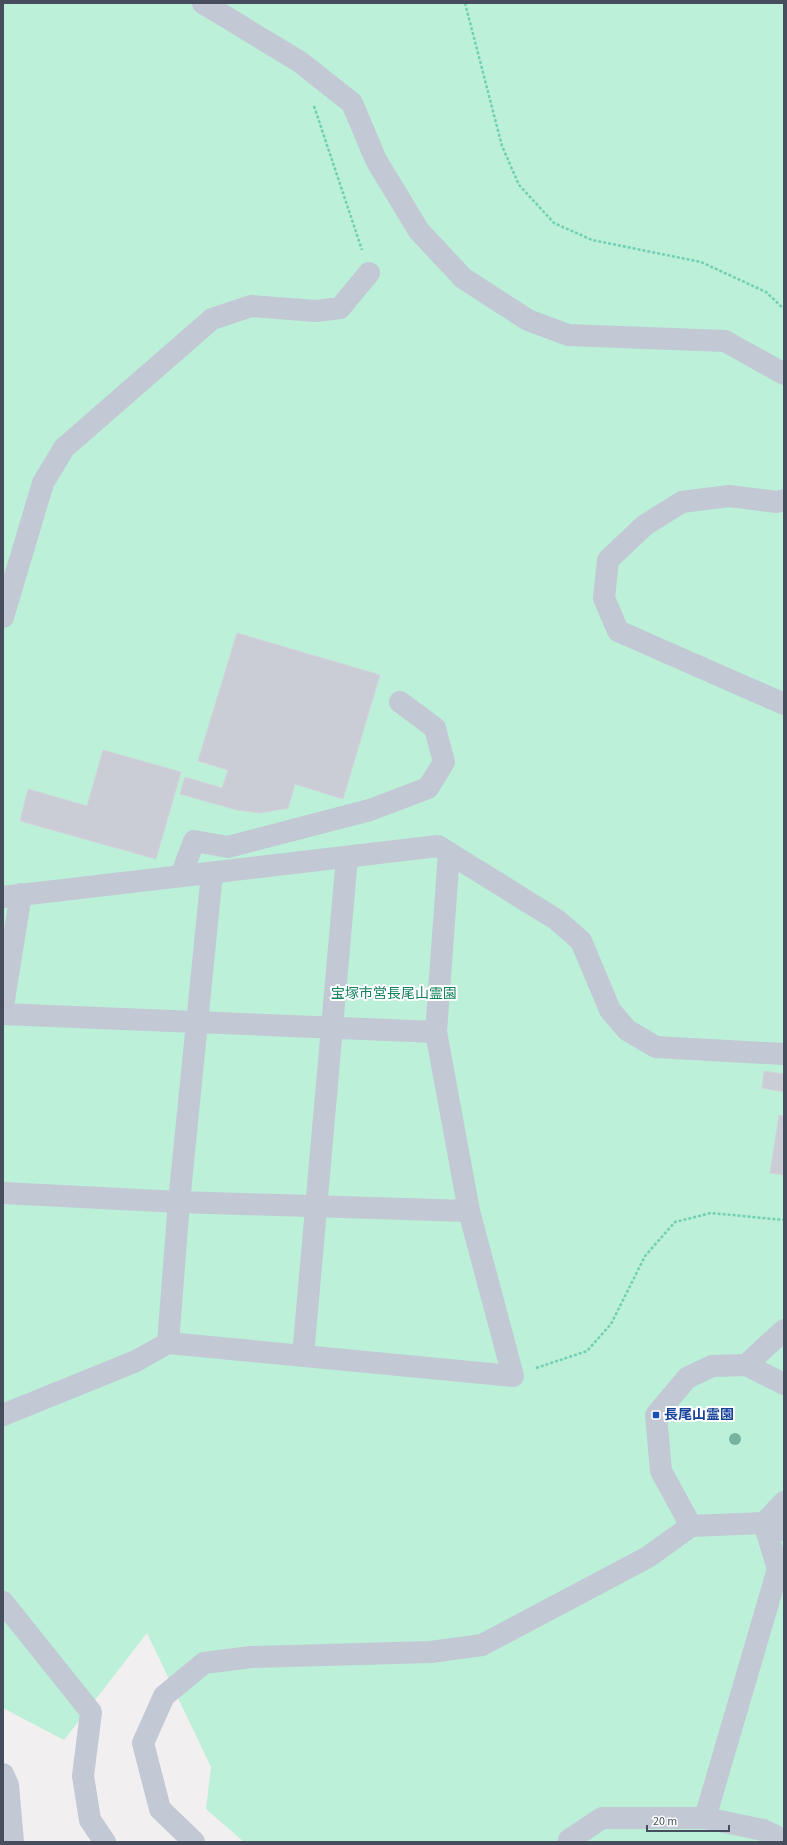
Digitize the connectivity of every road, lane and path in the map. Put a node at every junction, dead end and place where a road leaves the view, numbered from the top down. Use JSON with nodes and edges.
{"nodes":[{"id":1,"x":203,"y":3,"type":"edge"},
{"id":2,"x":465,"y":3,"type":"edge"},
{"id":3,"x":312,"y":100,"type":"dead end"},
{"id":4,"x":369,"y":273,"type":"joint"},
{"id":5,"x":784,"y":309,"type":"edge"},
{"id":6,"x":784,"y":374,"type":"edge"},
{"id":7,"x":784,"y":500,"type":"edge"},
{"id":8,"x":3,"y":617,"type":"edge"},
{"id":9,"x":400,"y":702,"type":"dead end"},
{"id":10,"x":784,"y":704,"type":"edge"},
{"id":11,"x":449,"y":853,"type":"junction"},
{"id":12,"x":347,"y":857,"type":"junction"},
{"id":13,"x":212,"y":873,"type":"junction"},
{"id":14,"x":180,"y":876,"type":"junction"},
{"id":15,"x":12,"y":896,"type":"edge"},
{"id":16,"x":3,"y":1006,"type":"edge"},
{"id":17,"x":3,"y":1014,"type":"edge"},
{"id":18,"x":197,"y":1022,"type":"junction"},
{"id":19,"x":332,"y":1028,"type":"junction"},
{"id":20,"x":436,"y":1032,"type":"junction"},
{"id":21,"x":784,"y":1054,"type":"edge"},
{"id":22,"x":3,"y":1193,"type":"edge"},
{"id":23,"x":179,"y":1202,"type":"junction"},
{"id":24,"x":317,"y":1206,"type":"junction"},
{"id":25,"x":469,"y":1211,"type":"junction"},
{"id":26,"x":784,"y":1220,"type":"edge"},
{"id":27,"x":784,"y":1330,"type":"edge"},
{"id":28,"x":168,"y":1343,"type":"junction"},
{"id":29,"x":303,"y":1356,"type":"junction"},
{"id":30,"x":746,"y":1365,"type":"junction"},
{"id":31,"x":513,"y":1376,"type":"junction"},
{"id":32,"x":784,"y":1384,"type":"edge"},
{"id":33,"x":3,"y":1415,"type":"edge"},
{"id":34,"x":784,"y":1502,"type":"edge"},
{"id":35,"x":764,"y":1523,"type":"junction"},
{"id":36,"x":691,"y":1526,"type":"junction"},
{"id":37,"x":784,"y":1530,"type":"edge"},
{"id":38,"x":3,"y":1602,"type":"edge"},
{"id":39,"x":3,"y":1774,"type":"edge"},
{"id":40,"x":704,"y":1818,"type":"junction"},
{"id":41,"x":784,"y":1840,"type":"edge"},
{"id":42,"x":13,"y":1842,"type":"edge"},
{"id":43,"x":105,"y":1842,"type":"edge"},
{"id":44,"x":194,"y":1842,"type":"edge"},
{"id":45,"x":569,"y":1842,"type":"edge"}],
"edges":[{"from":1,"to":6,"type":"street"},
{"from":2,"to":5,"type":"path"},
{"from":3,"to":4,"type":"path"},
{"from":4,"to":8,"type":"street"},
{"from":7,"to":10,"type":"street"},
{"from":9,"to":14,"type":"street"},
{"from":11,"to":12,"type":"street"},
{"from":11,"to":20,"type":"street"},
{"from":11,"to":21,"type":"street"},
{"from":12,"to":13,"type":"street"},
{"from":12,"to":19,"type":"street"},
{"from":13,"to":14,"type":"street"},
{"from":13,"to":18,"type":"street"},
{"from":14,"to":15,"type":"street"},
{"from":15,"to":16,"type":"street"},
{"from":17,"to":18,"type":"street"},
{"from":18,"to":19,"type":"street"},
{"from":18,"to":23,"type":"street"},
{"from":19,"to":20,"type":"street"},
{"from":19,"to":24,"type":"street"},
{"from":20,"to":25,"type":"street"},
{"from":22,"to":23,"type":"street"},
{"from":23,"to":24,"type":"street"},
{"from":23,"to":28,"type":"street"},
{"from":24,"to":25,"type":"street"},
{"from":24,"to":29,"type":"street"},
{"from":25,"to":31,"type":"street"},
{"from":26,"to":31,"type":"path"},
{"from":27,"to":30,"type":"street"},
{"from":28,"to":29,"type":"street"},
{"from":28,"to":33,"type":"street"},
{"from":29,"to":31,"type":"street"},
{"from":30,"to":32,"type":"street"},
{"from":30,"to":36,"type":"street"},
{"from":34,"to":35,"type":"street"},
{"from":35,"to":36,"type":"street"},
{"from":35,"to":37,"type":"street"},
{"from":35,"to":40,"type":"street"},
{"from":36,"to":44,"type":"street"},
{"from":38,"to":43,"type":"street"},
{"from":39,"to":42,"type":"street"},
{"from":40,"to":41,"type":"street"},
{"from":40,"to":45,"type":"street"}]}
